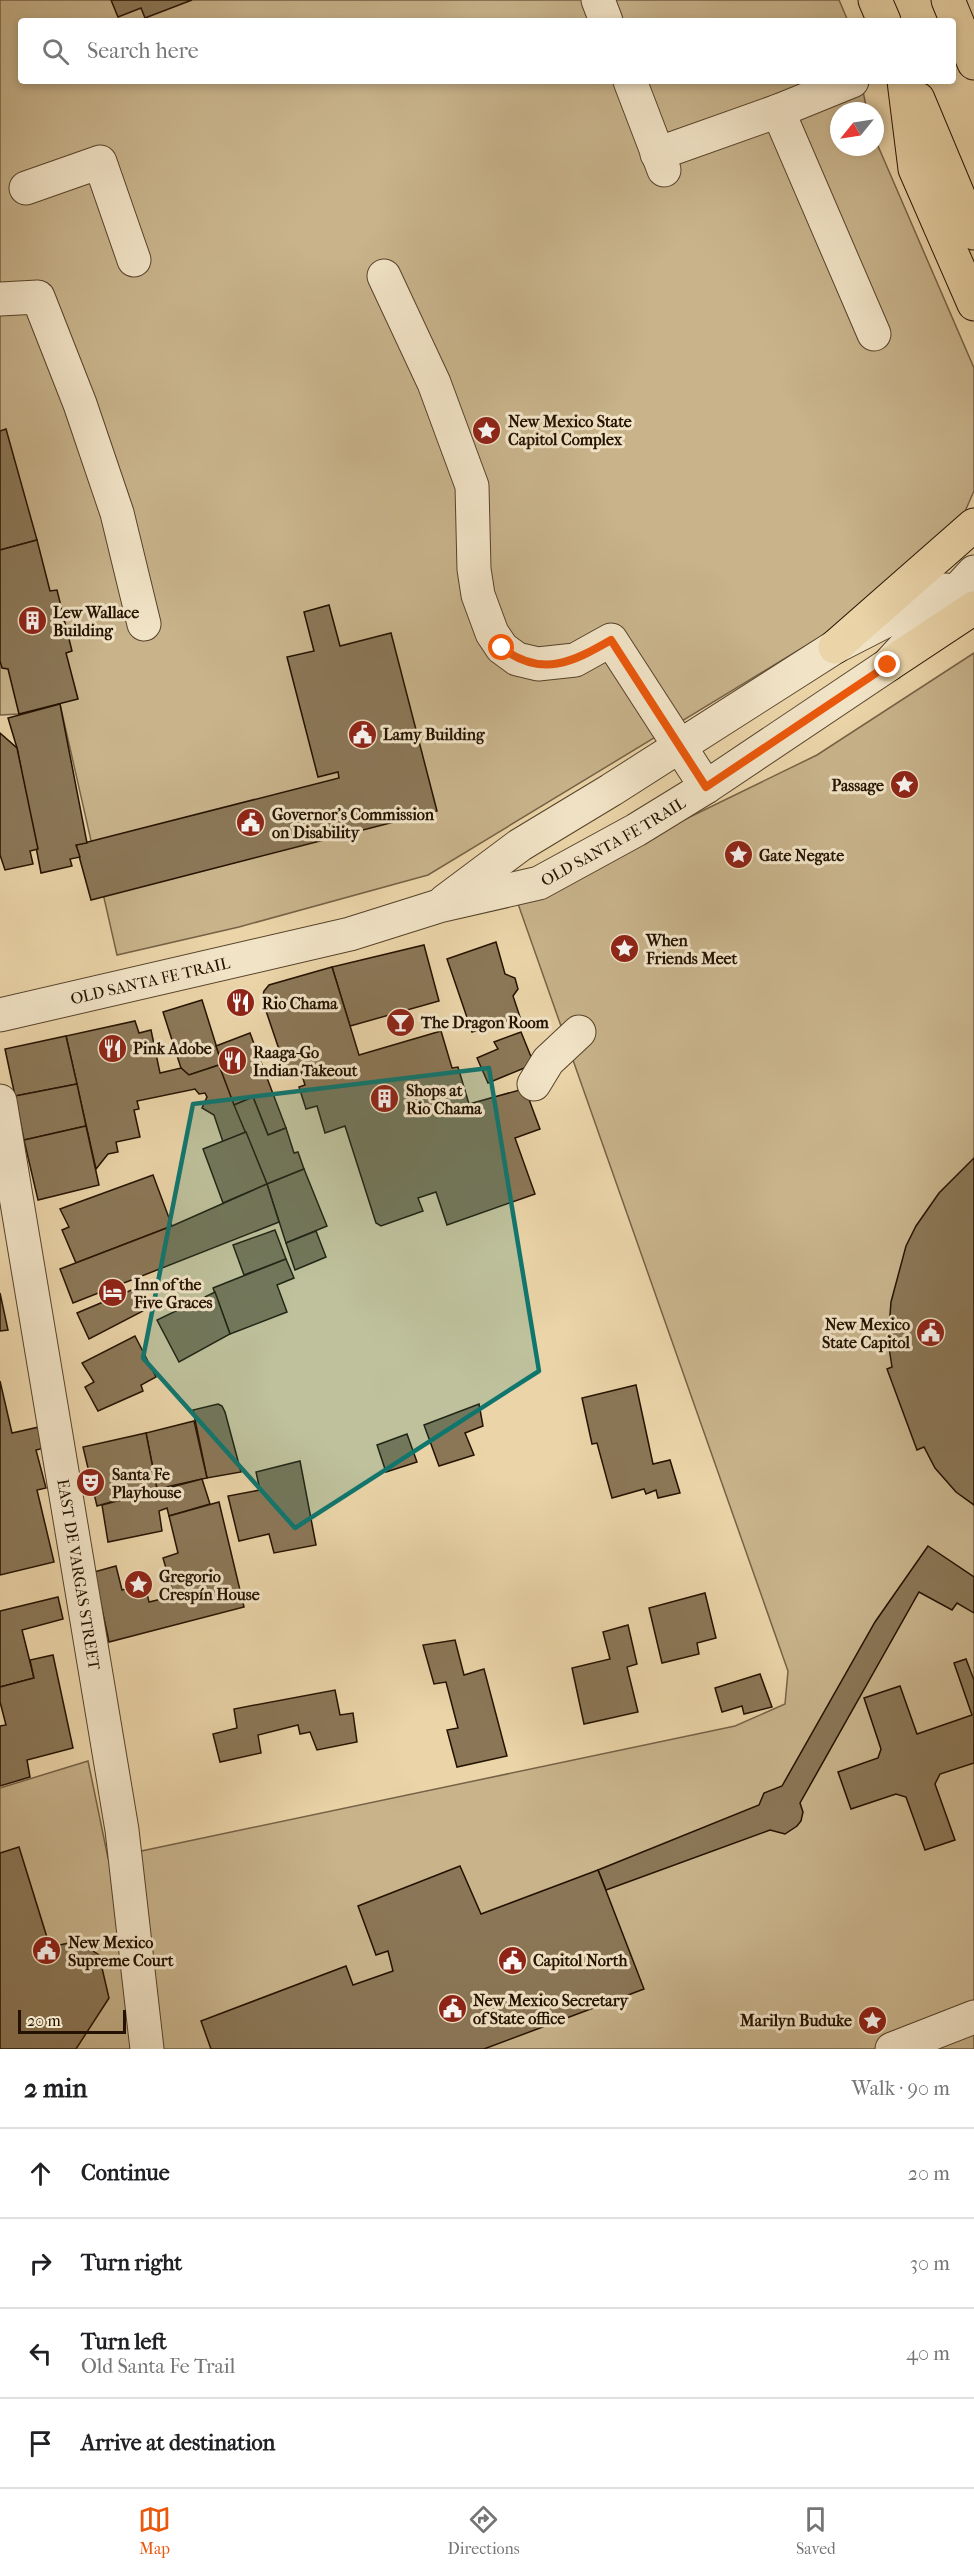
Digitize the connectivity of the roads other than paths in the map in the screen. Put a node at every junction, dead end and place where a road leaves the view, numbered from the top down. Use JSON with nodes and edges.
{"nodes":[{"id":1,"x":598,"y":0,"type":"edge"},
{"id":2,"x":875,"y":0,"type":"edge"},
{"id":3,"x":948,"y":0,"type":"edge"},
{"id":4,"x":605,"y":18,"type":"edge"},
{"id":5,"x":883,"y":18,"type":"edge"},
{"id":6,"x":955,"y":18,"type":"edge"},
{"id":7,"x":956,"y":19,"type":"edge"},
{"id":8,"x":974,"y":63,"type":"edge"},
{"id":9,"x":631,"y":84,"type":"edge"},
{"id":10,"x":845,"y":84,"type":"edge"},
{"id":11,"x":904,"y":84,"type":"edge"},
{"id":12,"x":911,"y":84,"type":"edge"},
{"id":13,"x":778,"y":111,"type":"junction"},
{"id":14,"x":26,"y":188,"type":"dead end"},
{"id":15,"x":974,"y":233,"type":"edge"},
{"id":16,"x":134,"y":260,"type":"dead end"},
{"id":17,"x":384,"y":276,"type":"dead end"},
{"id":18,"x":0,"y":299,"type":"edge"},
{"id":19,"x":974,"y":304,"type":"edge"},
{"id":20,"x":874,"y":334,"type":"dead end"},
{"id":21,"x":974,"y":525,"type":"edge"},
{"id":22,"x":971,"y":587,"type":"edge"},
{"id":23,"x":144,"y":624,"type":"dead end"},
{"id":24,"x":835,"y":647,"type":"junction"},
{"id":25,"x":888,"y":665,"type":"joint"},
{"id":26,"x":679,"y":746,"type":"junction"},
{"id":27,"x":706,"y":787,"type":"junction"},
{"id":28,"x":439,"y":906,"type":"junction"},
{"id":29,"x":0,"y":1015,"type":"edge"},
{"id":30,"x":579,"y":1032,"type":"dead end"},
{"id":31,"x":534,"y":1084,"type":"dead end"},
{"id":32,"x":0,"y":1101,"type":"edge"},
{"id":33,"x":974,"y":2017,"type":"edge"},
{"id":34,"x":147,"y":2049,"type":"edge"},
{"id":35,"x":892,"y":2049,"type":"edge"}],
"edges":[{"from":1,"to":4,"type":"street"},
{"from":2,"to":5,"type":"main road"},
{"from":3,"to":6,"type":"main road"},
{"from":7,"to":8,"type":"main road"},
{"from":9,"to":13,"type":"street"},
{"from":10,"to":13,"type":"street"},
{"from":11,"to":19,"type":"main road"},
{"from":12,"to":15,"type":"main road"},
{"from":13,"to":20,"type":"street"},
{"from":14,"to":16,"type":"street"},
{"from":17,"to":26,"type":"street"},
{"from":18,"to":23,"type":"street"},
{"from":21,"to":24,"type":"main road"},
{"from":22,"to":24,"type":"street","name":"OLD SANTA FE TRAIL"},
{"from":22,"to":25,"type":"main road"},
{"from":24,"to":26,"type":"street","name":"OLD SANTA FE TRAIL"},
{"from":25,"to":27,"type":"street","name":"OLD SANTA FE TRAIL"},
{"from":26,"to":27,"type":"street"},
{"from":26,"to":28,"type":"street","name":"OLD SANTA FE TRAIL"},
{"from":27,"to":28,"type":"street","name":"OLD SANTA FE TRAIL"},
{"from":28,"to":29,"type":"street","name":"OLD SANTA FE TRAIL"},
{"from":30,"to":31,"type":"street"},
{"from":32,"to":34,"type":"street","name":"EAST DE VARGAS STREET"},
{"from":33,"to":35,"type":"street"}]}
